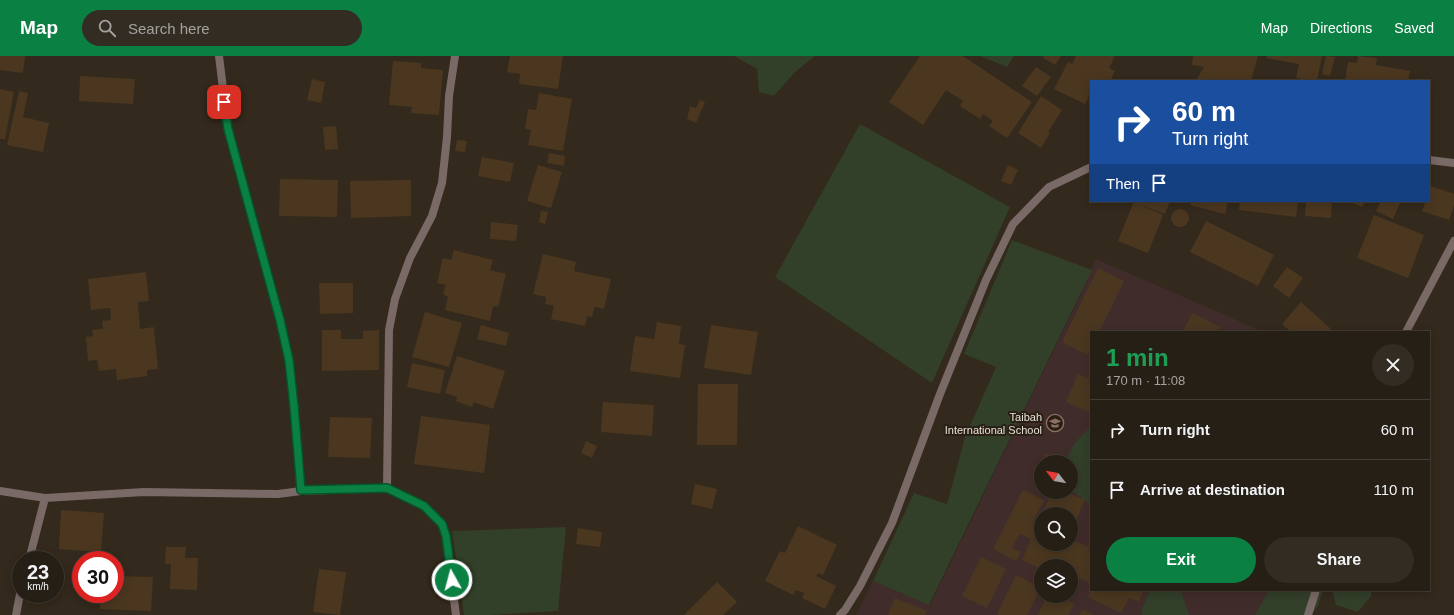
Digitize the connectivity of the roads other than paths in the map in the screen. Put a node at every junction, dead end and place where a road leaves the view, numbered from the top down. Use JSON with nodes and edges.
{"nodes":[{"id":1,"x":219,"y":56,"type":"edge"},
{"id":2,"x":455,"y":56,"type":"edge"},
{"id":3,"x":1430,"y":160,"type":"edge"},
{"id":4,"x":1454,"y":163,"type":"edge"},
{"id":5,"x":1090,"y":168,"type":"edge"},
{"id":6,"x":1454,"y":241,"type":"edge"},
{"id":7,"x":1407,"y":331,"type":"edge"},
{"id":8,"x":387,"y":488,"type":"junction"},
{"id":9,"x":301,"y":490,"type":"junction"},
{"id":10,"x":0,"y":491,"type":"edge"},
{"id":11,"x":45,"y":498,"type":"junction"},
{"id":12,"x":31,"y":551,"type":"edge"},
{"id":13,"x":1316,"y":591,"type":"edge"},
{"id":14,"x":18,"y":603,"type":"edge"},
{"id":15,"x":16,"y":615,"type":"edge"},
{"id":16,"x":456,"y":615,"type":"edge"},
{"id":17,"x":840,"y":615,"type":"edge"},
{"id":18,"x":1308,"y":615,"type":"edge"}],
"edges":[{"from":1,"to":9,"type":"street"},
{"from":2,"to":8,"type":"street"},
{"from":3,"to":4,"type":"street"},
{"from":5,"to":17,"type":"street"},
{"from":6,"to":7,"type":"street"},
{"from":8,"to":9,"type":"street"},
{"from":8,"to":16,"type":"street"},
{"from":9,"to":11,"type":"street"},
{"from":10,"to":11,"type":"street"},
{"from":11,"to":12,"type":"street"},
{"from":13,"to":18,"type":"street"},
{"from":14,"to":15,"type":"street"}]}
